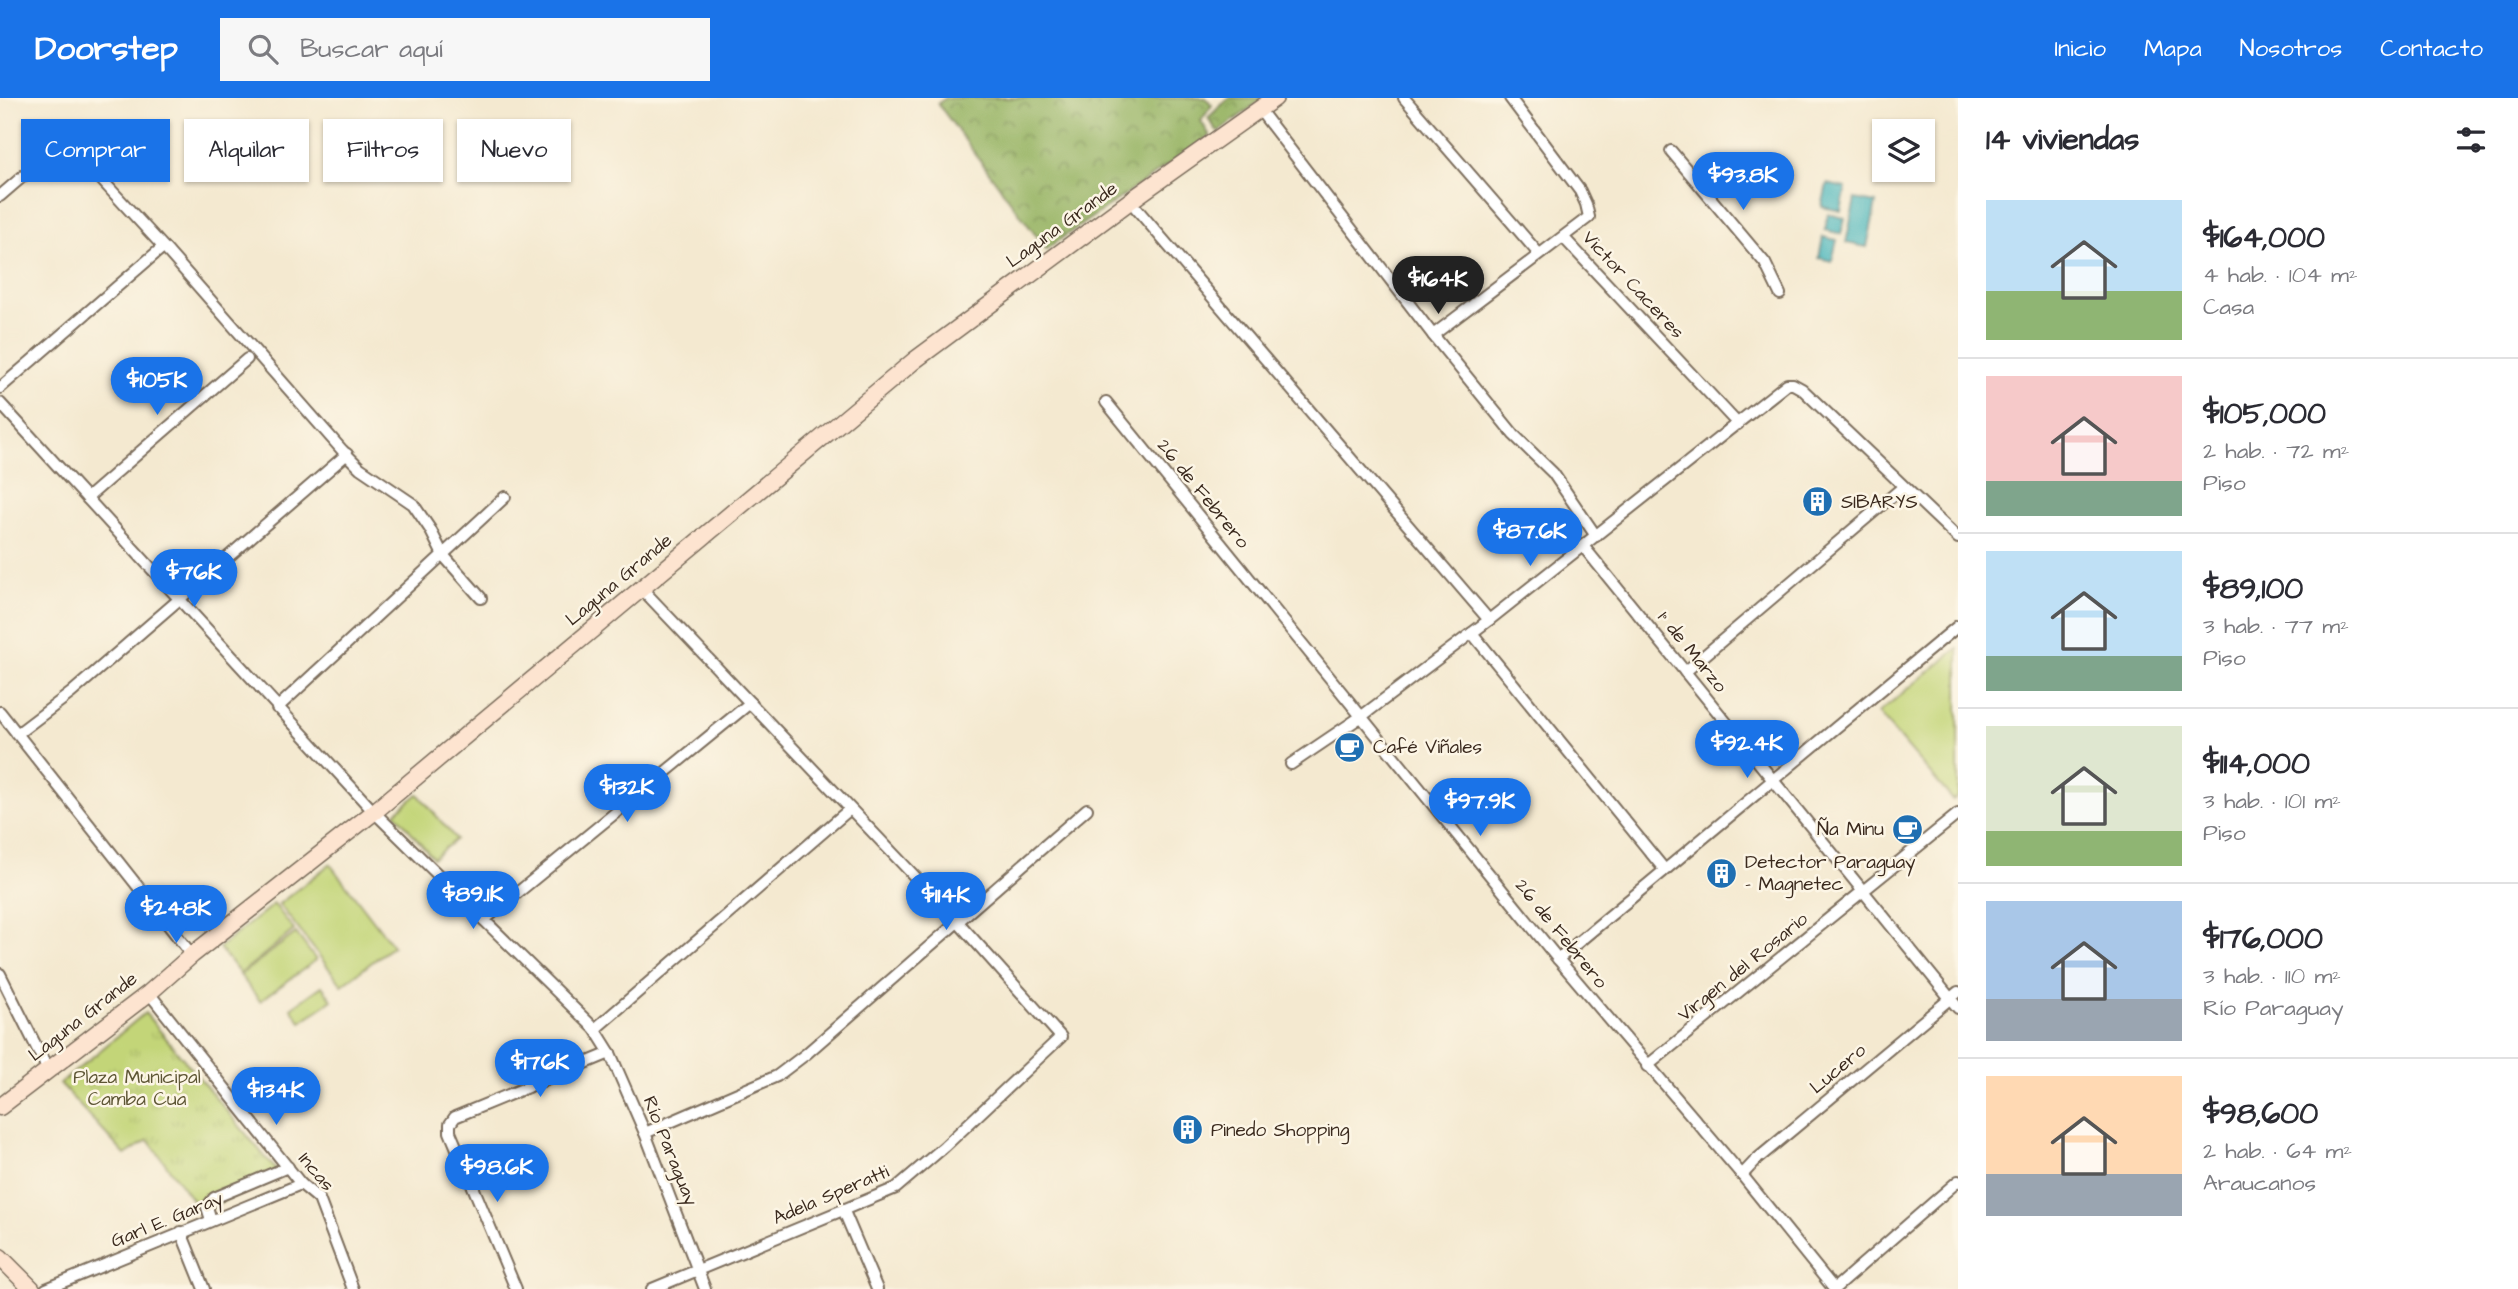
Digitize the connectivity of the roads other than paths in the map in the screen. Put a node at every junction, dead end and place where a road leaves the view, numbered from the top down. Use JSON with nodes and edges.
{"nodes":[{"id":1,"x":1275,"y":98,"type":"edge"},
{"id":2,"x":1404,"y":98,"type":"edge"},
{"id":3,"x":1510,"y":98,"type":"edge"},
{"id":4,"x":1259,"y":109,"type":"junction"},
{"id":5,"x":1671,"y":151,"type":"dead end"},
{"id":6,"x":0,"y":196,"type":"edge"},
{"id":7,"x":1130,"y":201,"type":"junction"},
{"id":8,"x":1564,"y":238,"type":"junction"},
{"id":9,"x":163,"y":247,"type":"junction"},
{"id":10,"x":1539,"y":254,"type":"junction"},
{"id":11,"x":1780,"y":294,"type":"dead end"},
{"id":12,"x":1433,"y":335,"type":"junction"},
{"id":13,"x":247,"y":359,"type":"dead end"},
{"id":14,"x":0,"y":388,"type":"edge"},
{"id":15,"x":1106,"y":402,"type":"dead end"},
{"id":16,"x":0,"y":403,"type":"edge"},
{"id":17,"x":1738,"y":424,"type":"junction"},
{"id":18,"x":347,"y":454,"type":"junction"},
{"id":19,"x":1903,"y":487,"type":"junction"},
{"id":20,"x":505,"y":497,"type":"dead end"},
{"id":21,"x":87,"y":498,"type":"junction"},
{"id":22,"x":1596,"y":536,"type":"junction"},
{"id":23,"x":1958,"y":538,"type":"edge"},
{"id":24,"x":1583,"y":546,"type":"junction"},
{"id":25,"x":443,"y":555,"type":"junction"},
{"id":26,"x":642,"y":589,"type":"junction"},
{"id":27,"x":481,"y":598,"type":"dead end"},
{"id":28,"x":181,"y":599,"type":"junction"},
{"id":29,"x":1489,"y":620,"type":"junction"},
{"id":30,"x":1958,"y":626,"type":"edge"},
{"id":31,"x":1472,"y":633,"type":"junction"},
{"id":32,"x":1685,"y":671,"type":"junction"},
{"id":33,"x":750,"y":703,"type":"junction"},
{"id":34,"x":276,"y":708,"type":"junction"},
{"id":35,"x":0,"y":712,"type":"edge"},
{"id":36,"x":1362,"y":716,"type":"junction"},
{"id":37,"x":17,"y":734,"type":"junction"},
{"id":38,"x":1292,"y":764,"type":"dead end"},
{"id":39,"x":1773,"y":779,"type":"junction"},
{"id":40,"x":850,"y":809,"type":"junction"},
{"id":41,"x":1087,"y":809,"type":"dead end"},
{"id":42,"x":374,"y":812,"type":"junction"},
{"id":43,"x":1958,"y":814,"type":"edge"},
{"id":44,"x":1664,"y":869,"type":"junction"},
{"id":45,"x":1864,"y":892,"type":"junction"},
{"id":46,"x":484,"y":920,"type":"junction"},
{"id":47,"x":957,"y":920,"type":"junction"},
{"id":48,"x":192,"y":956,"type":"junction"},
{"id":49,"x":1558,"y":959,"type":"junction"},
{"id":50,"x":0,"y":974,"type":"edge"},
{"id":51,"x":149,"y":993,"type":"junction"},
{"id":52,"x":1954,"y":996,"type":"edge"},
{"id":53,"x":1958,"y":1008,"type":"edge"},
{"id":54,"x":595,"y":1029,"type":"junction"},
{"id":55,"x":610,"y":1053,"type":"junction"},
{"id":56,"x":1647,"y":1066,"type":"junction"},
{"id":57,"x":48,"y":1070,"type":"junction"},
{"id":58,"x":0,"y":1107,"type":"edge"},
{"id":59,"x":645,"y":1133,"type":"junction"},
{"id":60,"x":288,"y":1167,"type":"junction"},
{"id":61,"x":1742,"y":1175,"type":"junction"},
{"id":62,"x":1958,"y":1181,"type":"edge"},
{"id":63,"x":301,"y":1184,"type":"junction"},
{"id":64,"x":843,"y":1209,"type":"junction"},
{"id":65,"x":211,"y":1220,"type":"junction"},
{"id":66,"x":181,"y":1232,"type":"junction"},
{"id":67,"x":0,"y":1257,"type":"edge"},
{"id":68,"x":698,"y":1271,"type":"junction"},
{"id":69,"x":32,"y":1289,"type":"edge"},
{"id":70,"x":46,"y":1289,"type":"edge"},
{"id":71,"x":204,"y":1289,"type":"edge"},
{"id":72,"x":353,"y":1289,"type":"edge"},
{"id":73,"x":516,"y":1289,"type":"edge"},
{"id":74,"x":652,"y":1289,"type":"edge"},
{"id":75,"x":705,"y":1289,"type":"edge"},
{"id":76,"x":877,"y":1289,"type":"edge"},
{"id":77,"x":1834,"y":1289,"type":"edge"}],
"edges":[{"from":1,"to":4,"type":"main road","name":"Laguna Grande"},
{"from":2,"to":10,"type":"street"},
{"from":3,"to":8,"type":"street","name":"Victor Caceres"},
{"from":4,"to":7,"type":"main road","name":"Laguna Grande"},
{"from":4,"to":12,"type":"street"},
{"from":5,"to":11,"type":"street"},
{"from":6,"to":9,"type":"street"},
{"from":7,"to":26,"type":"main road","name":"Laguna Grande"},
{"from":7,"to":29,"type":"street"},
{"from":8,"to":10,"type":"street"},
{"from":8,"to":17,"type":"street","name":"Victor Caceres"},
{"from":9,"to":14,"type":"street"},
{"from":9,"to":18,"type":"street"},
{"from":10,"to":12,"type":"street"},
{"from":12,"to":22,"type":"street"},
{"from":13,"to":21,"type":"street"},
{"from":15,"to":36,"type":"street","name":"26 de Febrero"},
{"from":16,"to":21,"type":"street","name":"Río Paraguay"},
{"from":17,"to":19,"type":"street"},
{"from":17,"to":22,"type":"street"},
{"from":18,"to":25,"type":"street"},
{"from":18,"to":28,"type":"street"},
{"from":19,"to":23,"type":"street"},
{"from":19,"to":32,"type":"street"},
{"from":20,"to":25,"type":"street"},
{"from":21,"to":28,"type":"street","name":"Río Paraguay"},
{"from":22,"to":24,"type":"street"},
{"from":24,"to":29,"type":"street"},
{"from":24,"to":32,"type":"street","name":"1° de Marzo"},
{"from":25,"to":27,"type":"street"},
{"from":25,"to":34,"type":"street"},
{"from":26,"to":33,"type":"street"},
{"from":26,"to":42,"type":"main road","name":"Laguna Grande"},
{"from":28,"to":34,"type":"street","name":"Río Paraguay"},
{"from":28,"to":37,"type":"street"},
{"from":29,"to":31,"type":"street"},
{"from":30,"to":39,"type":"street"},
{"from":31,"to":36,"type":"street"},
{"from":31,"to":44,"type":"street"},
{"from":32,"to":39,"type":"street","name":"1° de Marzo"},
{"from":33,"to":40,"type":"street"},
{"from":33,"to":46,"type":"street"},
{"from":34,"to":42,"type":"street","name":"Río Paraguay"},
{"from":35,"to":37,"type":"street"},
{"from":36,"to":38,"type":"street"},
{"from":36,"to":49,"type":"street","name":"26 de Febrero"},
{"from":37,"to":48,"type":"street"},
{"from":39,"to":44,"type":"street"},
{"from":39,"to":45,"type":"street","name":"1° de Marzo"},
{"from":40,"to":47,"type":"street"},
{"from":40,"to":54,"type":"street"},
{"from":41,"to":47,"type":"street"},
{"from":42,"to":46,"type":"street","name":"Río Paraguay"},
{"from":42,"to":48,"type":"main road","name":"Laguna Grande"},
{"from":43,"to":45,"type":"street","name":"Virgen del Rosario"},
{"from":44,"to":49,"type":"street"},
{"from":45,"to":52,"type":"street","name":"1° de Marzo"},
{"from":45,"to":56,"type":"street","name":"Virgen del Rosario"},
{"from":46,"to":54,"type":"street","name":"Río Paraguay"},
{"from":47,"to":59,"type":"street"},
{"from":47,"to":64,"type":"street","name":"Adela Speratti"},
{"from":48,"to":51,"type":"main road","name":"Laguna Grande"},
{"from":49,"to":56,"type":"street","name":"26 de Febrero"},
{"from":50,"to":57,"type":"street"},
{"from":51,"to":57,"type":"main road","name":"Laguna Grande"},
{"from":51,"to":60,"type":"street","name":"Incas"},
{"from":52,"to":53,"type":"street","name":"1° de Marzo"},
{"from":52,"to":61,"type":"street","name":"Lucero"},
{"from":54,"to":55,"type":"street","name":"Río Paraguay"},
{"from":55,"to":59,"type":"street","name":"Río Paraguay"},
{"from":55,"to":73,"type":"street"},
{"from":56,"to":61,"type":"street","name":"26 de Febrero"},
{"from":57,"to":58,"type":"main road","name":"Laguna Grande"},
{"from":59,"to":68,"type":"street","name":"Río Paraguay"},
{"from":60,"to":63,"type":"street","name":"Incas"},
{"from":60,"to":65,"type":"street"},
{"from":61,"to":77,"type":"street","name":"26 de Febrero"},
{"from":62,"to":77,"type":"street"},
{"from":63,"to":65,"type":"street","name":"Garl E. Garay"},
{"from":63,"to":72,"type":"street","name":"Incas"},
{"from":64,"to":68,"type":"street","name":"Adela Speratti"},
{"from":64,"to":76,"type":"street"},
{"from":65,"to":66,"type":"street","name":"Garl E. Garay"},
{"from":66,"to":70,"type":"street","name":"Garl E. Garay"},
{"from":66,"to":71,"type":"street"},
{"from":67,"to":69,"type":"main road"},
{"from":68,"to":74,"type":"street","name":"Adela Speratti"},
{"from":68,"to":75,"type":"street","name":"Río Paraguay"}]}
